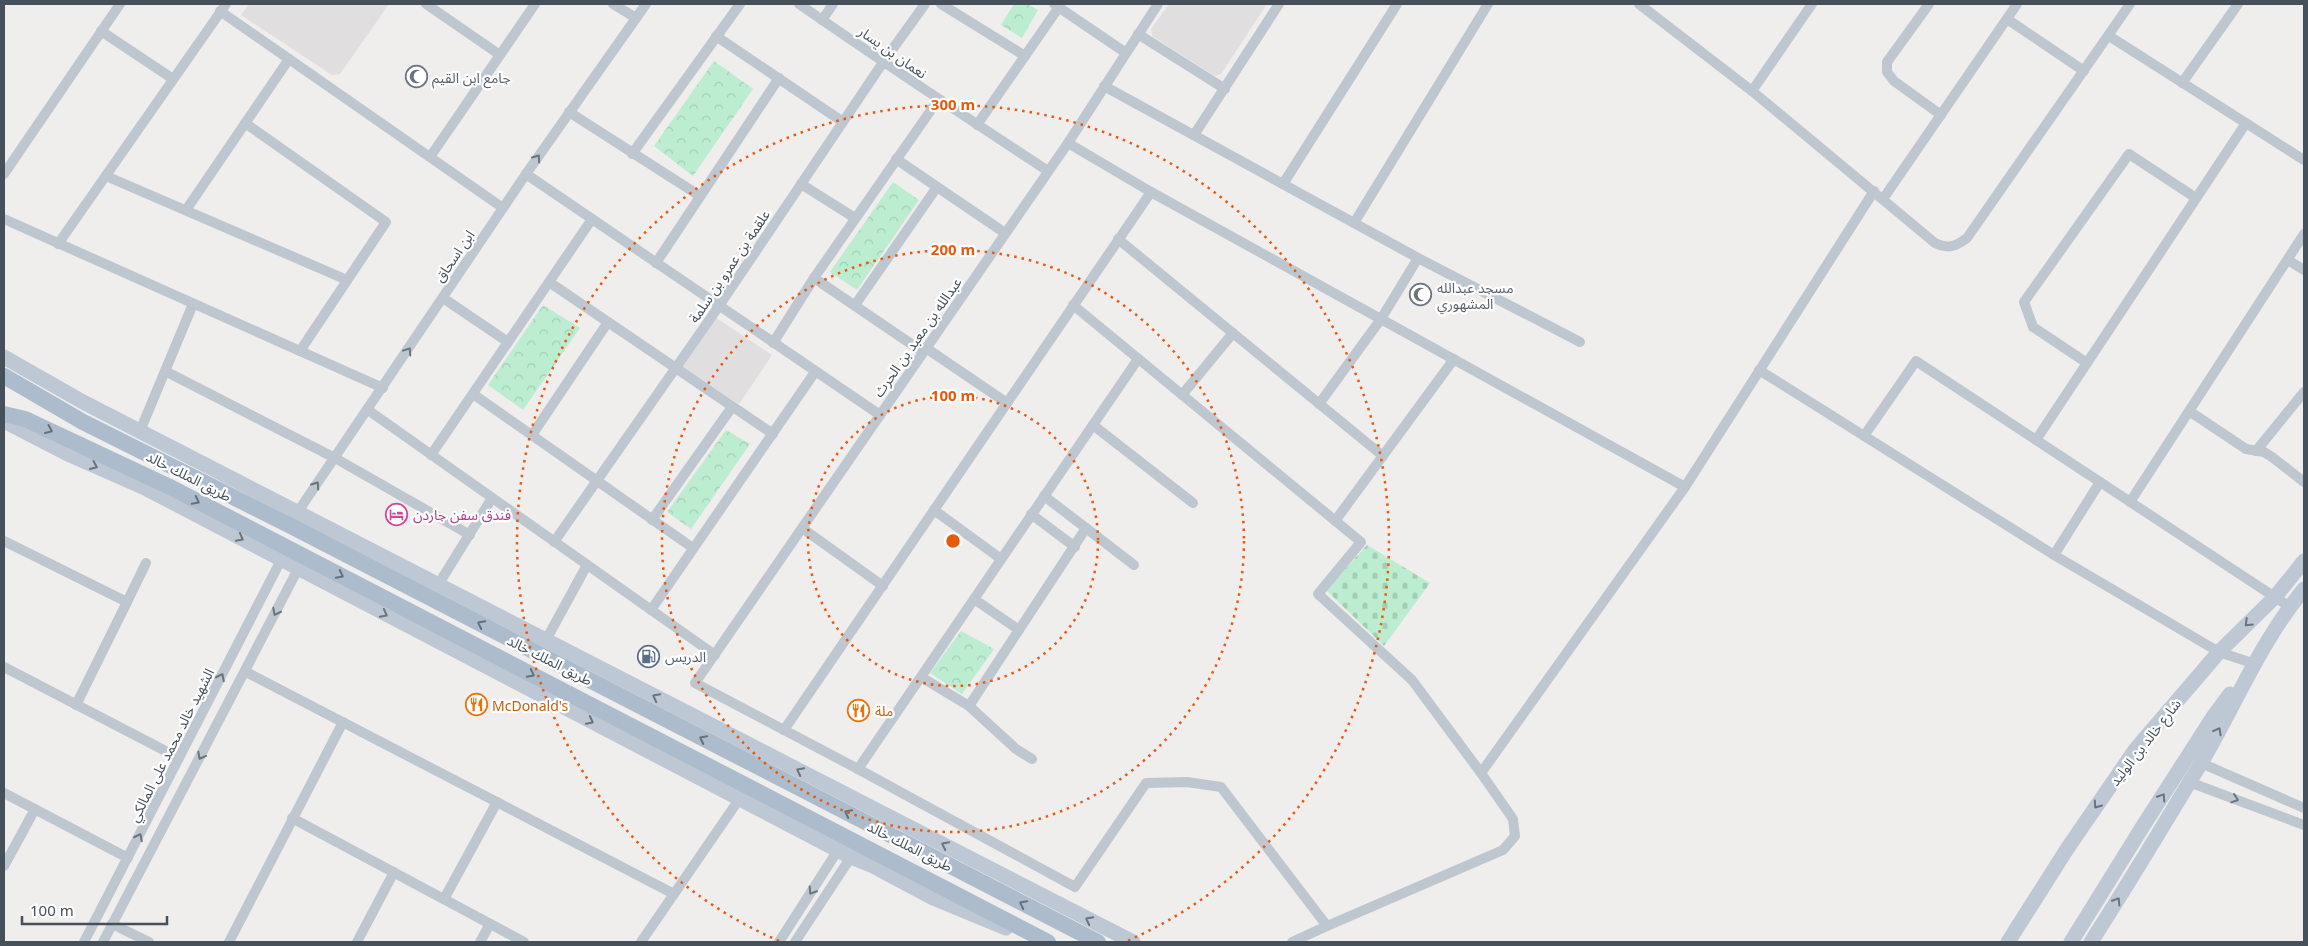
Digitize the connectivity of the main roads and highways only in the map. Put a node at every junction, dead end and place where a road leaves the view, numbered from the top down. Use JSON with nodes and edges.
{"nodes":[{"id":1,"x":4,"y":356,"type":"edge"},
{"id":2,"x":4,"y":376,"type":"edge"},
{"id":3,"x":4,"y":385,"type":"edge"},
{"id":4,"x":42,"y":399,"type":"junction"},
{"id":5,"x":4,"y":409,"type":"edge"},
{"id":6,"x":4,"y":414,"type":"edge"},
{"id":7,"x":25,"y":419,"type":"junction"},
{"id":8,"x":4,"y":421,"type":"edge"},
{"id":9,"x":293,"y":519,"type":"junction"},
{"id":10,"x":2304,"y":561,"type":"edge"},
{"id":11,"x":2304,"y":589,"type":"edge"},
{"id":12,"x":2253,"y":667,"type":"junction"},
{"id":13,"x":2183,"y":778,"type":"junction"},
{"id":14,"x":1041,"y":942,"type":"edge"},
{"id":15,"x":1048,"y":942,"type":"edge"},
{"id":16,"x":1098,"y":942,"type":"edge"},
{"id":17,"x":1133,"y":942,"type":"edge"},
{"id":18,"x":2008,"y":942,"type":"edge"},
{"id":19,"x":2071,"y":942,"type":"edge"},
{"id":20,"x":2092,"y":942,"type":"edge"}],
"edges":[{"from":1,"to":9,"type":"main road"},
{"from":2,"to":4,"type":"main road","name":"طريق الملك خالد"},
{"from":3,"to":4,"type":"main road"},
{"from":4,"to":9,"type":"main road","name":"طريق الملك خالد"},
{"from":5,"to":7,"type":"main road"},
{"from":6,"to":7,"type":"main road","name":"طريق الملك خالد"},
{"from":7,"to":15,"type":"main road","name":"طريق الملك خالد","one_way":true},
{"from":8,"to":14,"type":"main road","one_way":true},
{"from":16,"to":9,"type":"main road","name":"طريق الملك خالد","one_way":true},
{"from":17,"to":9,"type":"main road","one_way":true},
{"from":10,"to":18,"type":"main road","name":"شارع خالد بن الوليد","one_way":true},
{"from":11,"to":12,"type":"main road"},
{"from":12,"to":13,"type":"main road"},
{"from":13,"to":12,"type":"main road","one_way":true},
{"from":19,"to":13,"type":"main road","one_way":true},
{"from":20,"to":13,"type":"main road","one_way":true}]}
